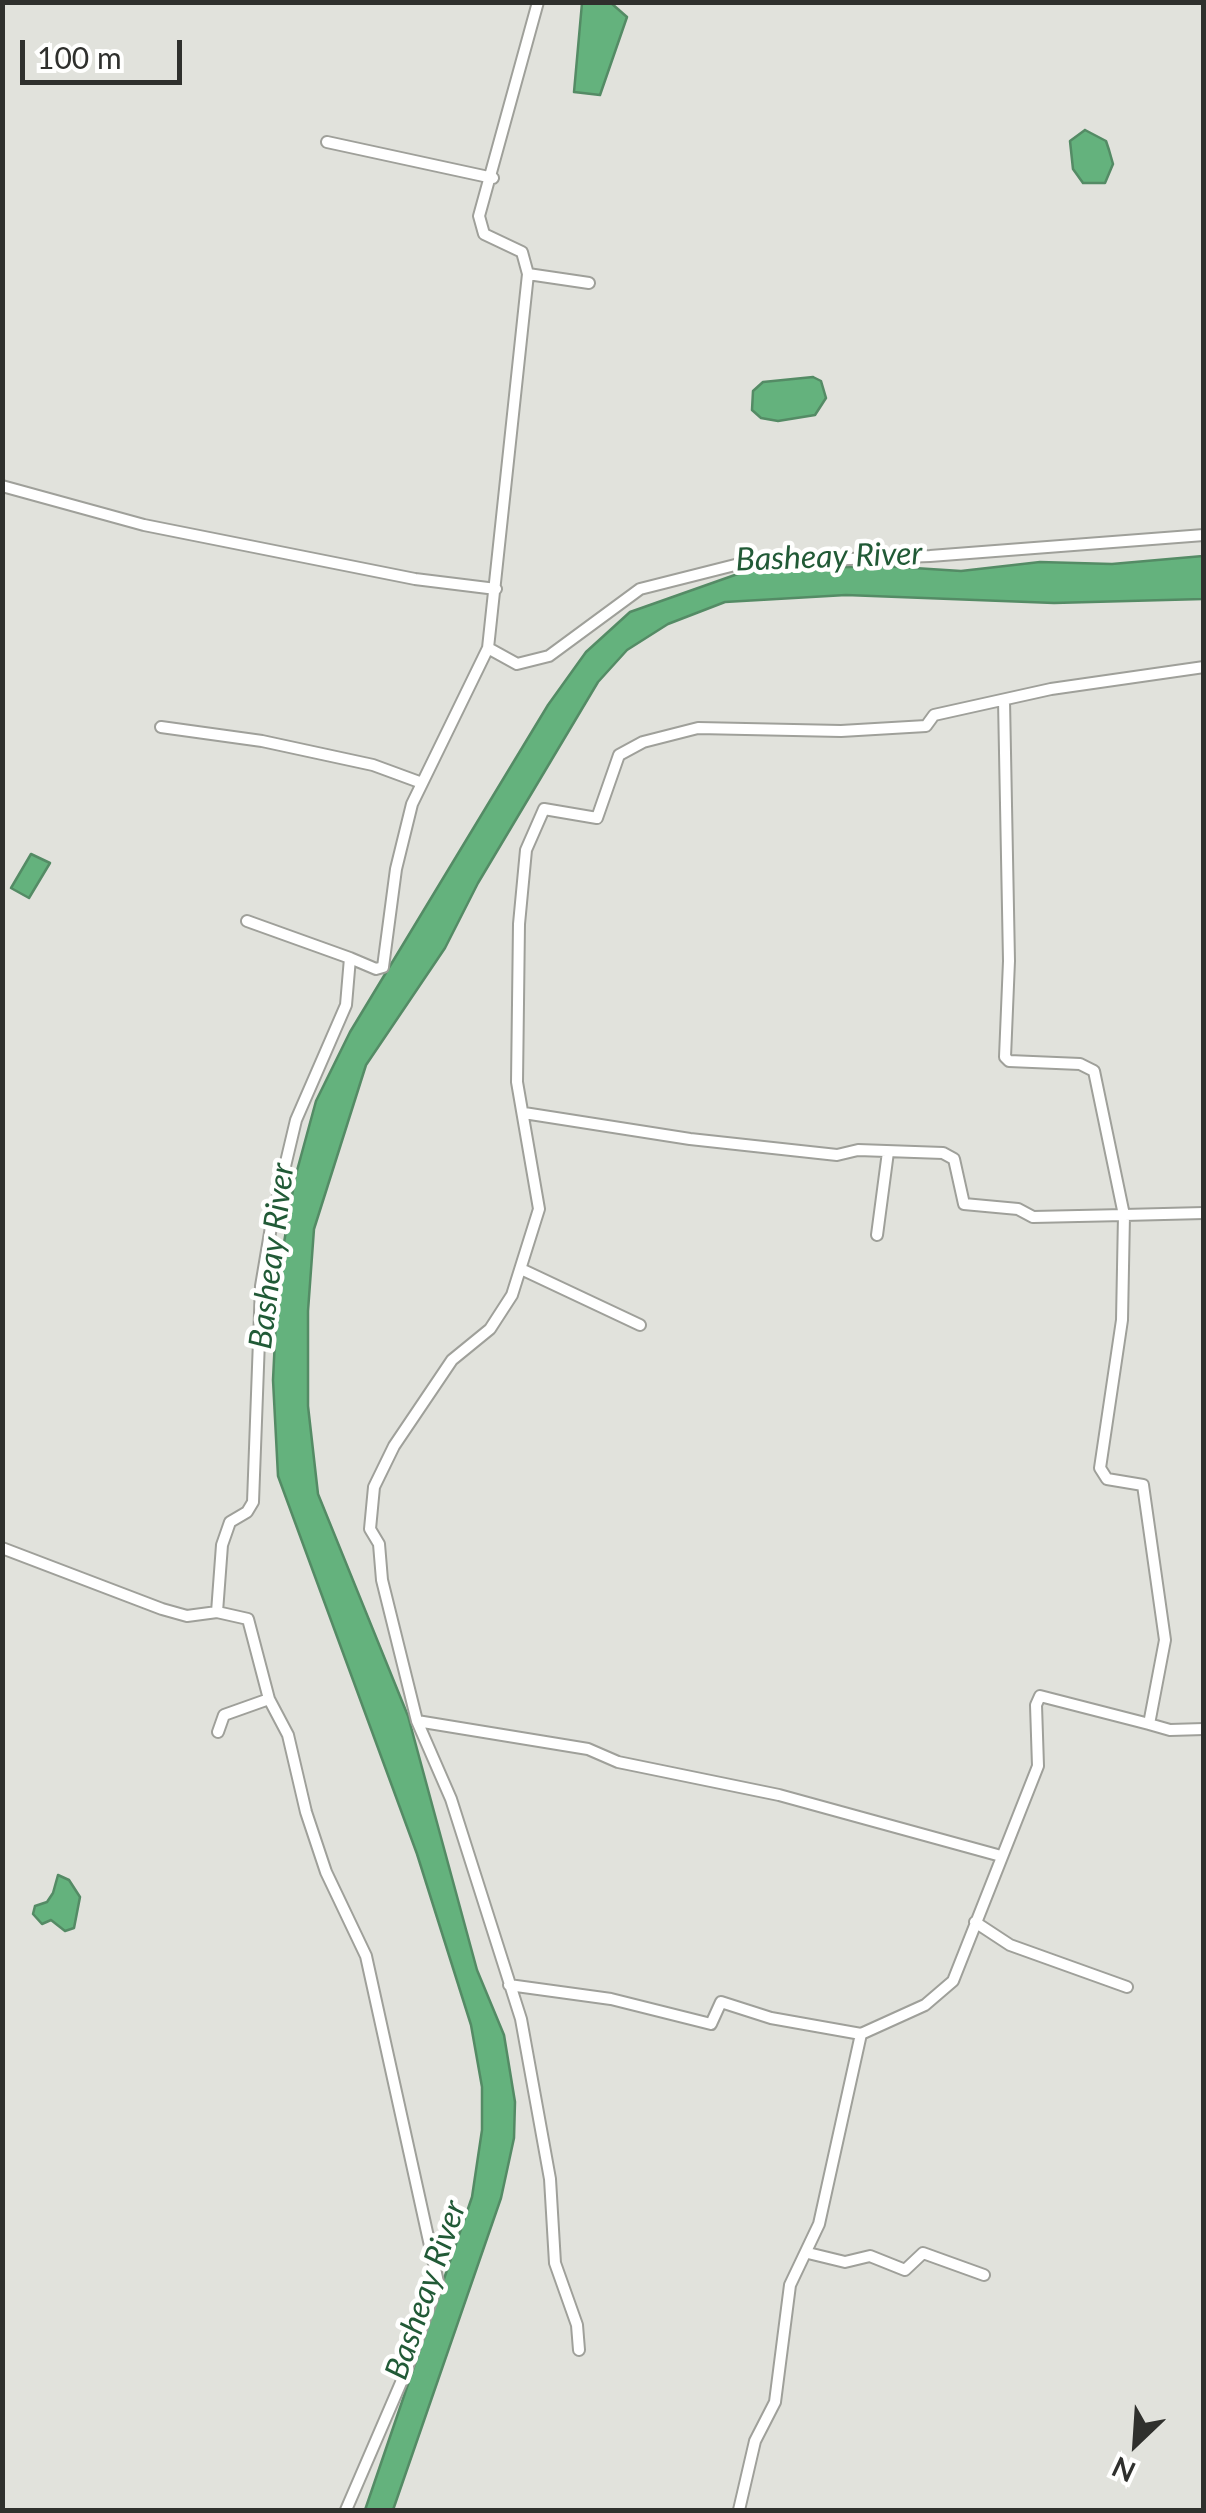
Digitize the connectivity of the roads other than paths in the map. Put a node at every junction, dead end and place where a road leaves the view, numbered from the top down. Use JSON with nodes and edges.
{"nodes":[{"id":1,"x":538,"y":2,"type":"edge"},
{"id":2,"x":327,"y":142,"type":"dead end"},
{"id":3,"x":493,"y":178,"type":"junction"},
{"id":4,"x":528,"y":274,"type":"junction"},
{"id":5,"x":589,"y":283,"type":"dead end"},
{"id":6,"x":2,"y":486,"type":"edge"},
{"id":7,"x":1204,"y":536,"type":"edge"},
{"id":8,"x":496,"y":589,"type":"junction"},
{"id":9,"x":488,"y":648,"type":"junction"},
{"id":10,"x":1204,"y":667,"type":"edge"},
{"id":11,"x":1004,"y":700,"type":"junction"},
{"id":12,"x":162,"y":727,"type":"dead end"},
{"id":13,"x":422,"y":783,"type":"junction"},
{"id":14,"x":247,"y":922,"type":"dead end"},
{"id":15,"x":350,"y":958,"type":"junction"},
{"id":16,"x":524,"y":1113,"type":"junction"},
{"id":17,"x":888,"y":1152,"type":"junction"},
{"id":18,"x":1204,"y":1213,"type":"edge"},
{"id":19,"x":1124,"y":1215,"type":"junction"},
{"id":20,"x":877,"y":1235,"type":"dead end"},
{"id":21,"x":521,"y":1269,"type":"junction"},
{"id":22,"x":640,"y":1325,"type":"dead end"},
{"id":23,"x":2,"y":1548,"type":"edge"},
{"id":24,"x":217,"y":1612,"type":"junction"},
{"id":25,"x":269,"y":1699,"type":"junction"},
{"id":26,"x":416,"y":1721,"type":"junction"},
{"id":27,"x":1149,"y":1724,"type":"junction"},
{"id":28,"x":1204,"y":1729,"type":"edge"},
{"id":29,"x":218,"y":1732,"type":"dead end"},
{"id":30,"x":1001,"y":1856,"type":"junction"},
{"id":31,"x":975,"y":1922,"type":"junction"},
{"id":32,"x":510,"y":1985,"type":"junction"},
{"id":33,"x":1127,"y":1987,"type":"dead end"},
{"id":34,"x":860,"y":2034,"type":"junction"},
{"id":35,"x":808,"y":2253,"type":"junction"},
{"id":36,"x":984,"y":2274,"type":"dead end"},
{"id":37,"x":579,"y":2350,"type":"dead end"},
{"id":38,"x":346,"y":2510,"type":"edge"},
{"id":39,"x":738,"y":2510,"type":"edge"}],
"edges":[{"from":1,"to":3,"type":"street"},
{"from":2,"to":3,"type":"street"},
{"from":3,"to":4,"type":"street"},
{"from":4,"to":5,"type":"street"},
{"from":4,"to":8,"type":"street"},
{"from":6,"to":8,"type":"street"},
{"from":7,"to":9,"type":"street"},
{"from":8,"to":9,"type":"street"},
{"from":9,"to":13,"type":"street"},
{"from":10,"to":11,"type":"street"},
{"from":11,"to":16,"type":"street"},
{"from":11,"to":19,"type":"street"},
{"from":12,"to":13,"type":"street"},
{"from":13,"to":15,"type":"street"},
{"from":14,"to":15,"type":"street"},
{"from":15,"to":24,"type":"street"},
{"from":16,"to":17,"type":"street"},
{"from":16,"to":21,"type":"street"},
{"from":17,"to":19,"type":"street"},
{"from":17,"to":20,"type":"street"},
{"from":18,"to":19,"type":"street"},
{"from":19,"to":27,"type":"street"},
{"from":21,"to":22,"type":"street"},
{"from":21,"to":26,"type":"street"},
{"from":23,"to":24,"type":"street"},
{"from":24,"to":25,"type":"street"},
{"from":25,"to":29,"type":"street"},
{"from":25,"to":38,"type":"street"},
{"from":26,"to":30,"type":"street"},
{"from":26,"to":32,"type":"street"},
{"from":27,"to":28,"type":"street"},
{"from":27,"to":30,"type":"street"},
{"from":30,"to":31,"type":"street"},
{"from":31,"to":33,"type":"street"},
{"from":31,"to":34,"type":"street"},
{"from":32,"to":34,"type":"street"},
{"from":32,"to":37,"type":"street"},
{"from":34,"to":35,"type":"street"},
{"from":35,"to":36,"type":"street"},
{"from":35,"to":39,"type":"street"}]}
